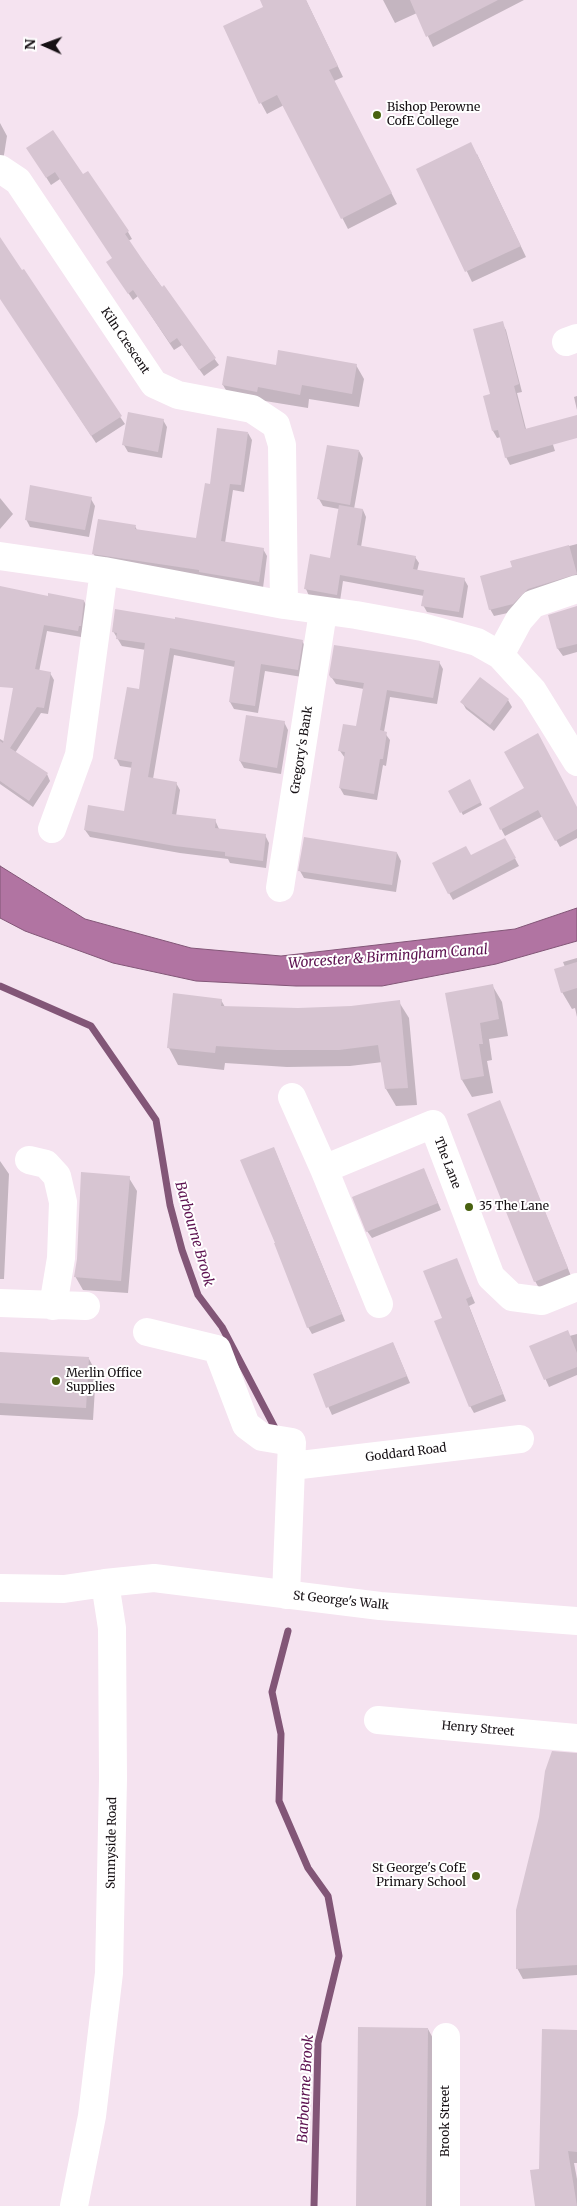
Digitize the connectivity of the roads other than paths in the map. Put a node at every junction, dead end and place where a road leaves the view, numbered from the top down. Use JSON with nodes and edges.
{"nodes":[{"id":1,"x":0,"y":169,"type":"edge"},
{"id":2,"x":0,"y":556,"type":"edge"},
{"id":3,"x":104,"y":571,"type":"junction"},
{"id":4,"x":577,"y":589,"type":"edge"},
{"id":5,"x":284,"y":605,"type":"junction"},
{"id":6,"x":323,"y":612,"type":"junction"},
{"id":7,"x":500,"y":655,"type":"junction"},
{"id":8,"x":577,"y":762,"type":"edge"},
{"id":9,"x":52,"y":828,"type":"dead end"},
{"id":10,"x":280,"y":888,"type":"dead end"},
{"id":11,"x":292,"y":1096,"type":"dead end"},
{"id":12,"x":29,"y":1160,"type":"dead end"},
{"id":13,"x":324,"y":1170,"type":"junction"},
{"id":14,"x":577,"y":1287,"type":"edge"},
{"id":15,"x":0,"y":1303,"type":"edge"},
{"id":16,"x":379,"y":1304,"type":"dead end"},
{"id":17,"x":54,"y":1306,"type":"junction"},
{"id":18,"x":86,"y":1306,"type":"dead end"},
{"id":19,"x":147,"y":1332,"type":"dead end"},
{"id":20,"x":520,"y":1439,"type":"dead end"},
{"id":21,"x":292,"y":1466,"type":"junction"},
{"id":22,"x":105,"y":1583,"type":"junction"},
{"id":23,"x":0,"y":1588,"type":"edge"},
{"id":24,"x":286,"y":1595,"type":"junction"},
{"id":25,"x":577,"y":1621,"type":"edge"},
{"id":26,"x":378,"y":1720,"type":"dead end"},
{"id":27,"x":577,"y":1738,"type":"edge"},
{"id":28,"x":446,"y":2037,"type":"dead end"},
{"id":29,"x":74,"y":2206,"type":"edge"},
{"id":30,"x":446,"y":2206,"type":"edge"}],
"edges":[{"from":1,"to":5,"type":"street","name":"Kiln Crescent"},
{"from":2,"to":3,"type":"street"},
{"from":3,"to":5,"type":"street"},
{"from":3,"to":9,"type":"street"},
{"from":4,"to":7,"type":"street"},
{"from":5,"to":6,"type":"street"},
{"from":6,"to":7,"type":"street"},
{"from":6,"to":10,"type":"street","name":"Gregory's Bank"},
{"from":7,"to":8,"type":"street"},
{"from":11,"to":13,"type":"street"},
{"from":12,"to":17,"type":"street"},
{"from":13,"to":14,"type":"street","name":"The Lane"},
{"from":13,"to":16,"type":"street"},
{"from":15,"to":17,"type":"street"},
{"from":17,"to":18,"type":"street"},
{"from":19,"to":21,"type":"street"},
{"from":20,"to":21,"type":"street","name":"Goddard Road"},
{"from":21,"to":24,"type":"street"},
{"from":22,"to":23,"type":"street"},
{"from":22,"to":24,"type":"street","name":"St George's Walk"},
{"from":22,"to":29,"type":"street","name":"Sunnyside Road"},
{"from":24,"to":25,"type":"street","name":"St George's Walk"},
{"from":26,"to":27,"type":"street","name":"Henry Street"},
{"from":28,"to":30,"type":"street","name":"Brook Street"}]}
